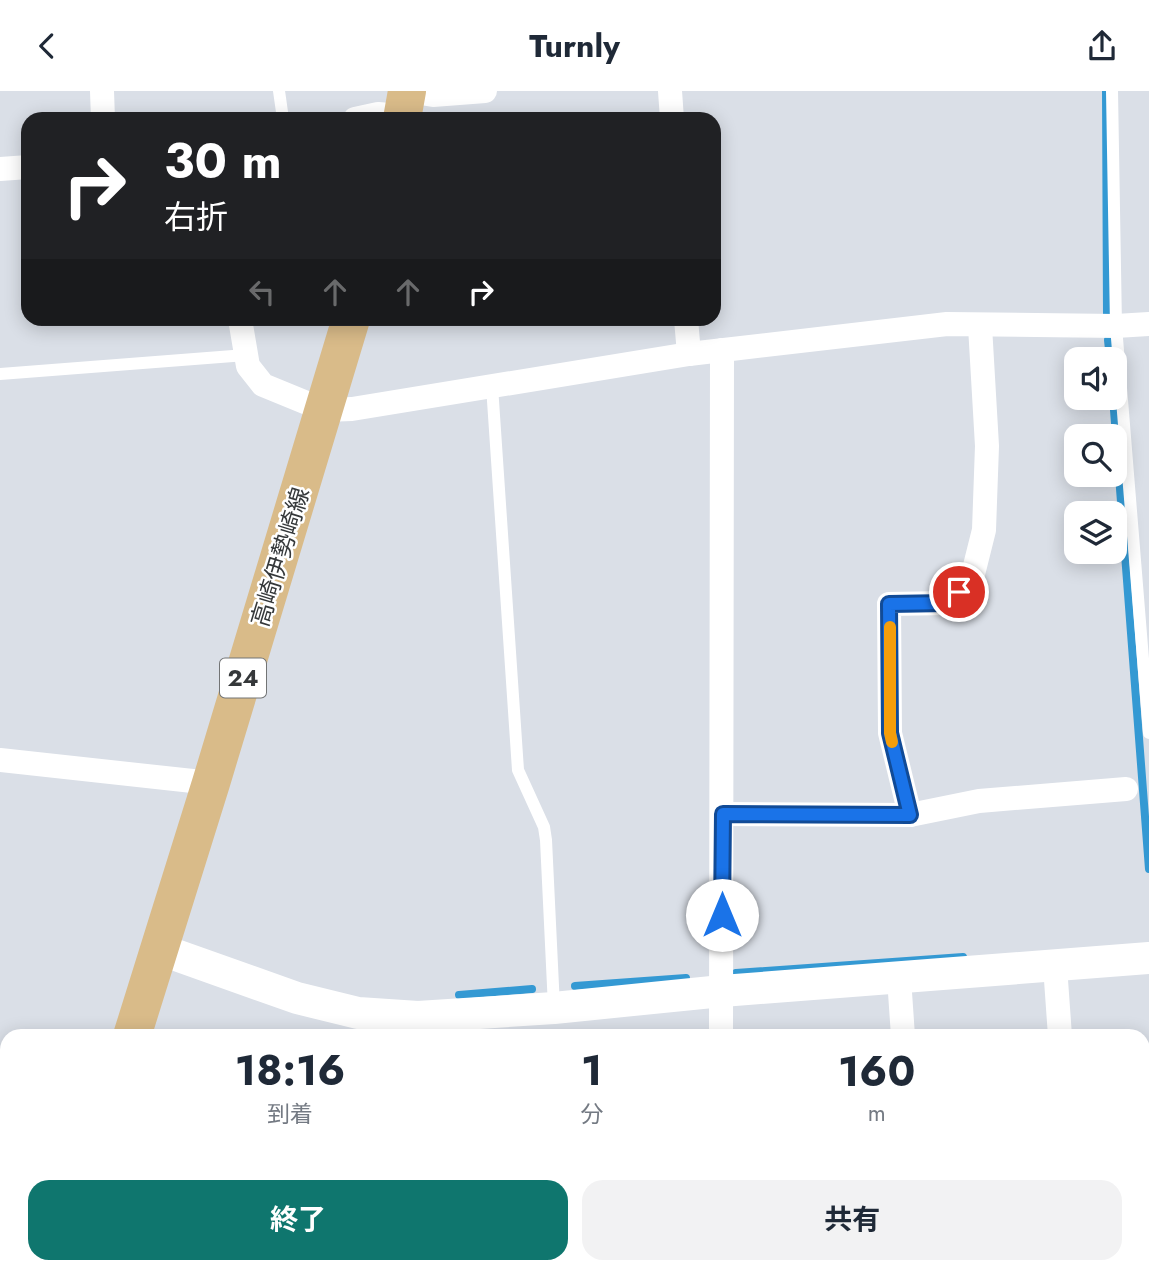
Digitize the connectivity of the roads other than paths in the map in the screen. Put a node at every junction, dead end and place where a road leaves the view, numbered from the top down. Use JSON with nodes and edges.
{"nodes":[{"id":1,"x":102,"y":91,"type":"edge"},
{"id":2,"x":279,"y":91,"type":"edge"},
{"id":3,"x":485,"y":91,"type":"edge"},
{"id":4,"x":670,"y":91,"type":"edge"},
{"id":5,"x":1112,"y":91,"type":"edge"},
{"id":6,"x":405,"y":104,"type":"edge"},
{"id":7,"x":103,"y":112,"type":"edge"},
{"id":8,"x":282,"y":112,"type":"edge"},
{"id":9,"x":383,"y":112,"type":"edge"},
{"id":10,"x":672,"y":112,"type":"edge"},
{"id":11,"x":21,"y":168,"type":"edge"},
{"id":12,"x":0,"y":169,"type":"edge"},
{"id":13,"x":1149,"y":324,"type":"edge"},
{"id":14,"x":241,"y":326,"type":"edge"},
{"id":15,"x":349,"y":326,"type":"edge"},
{"id":16,"x":687,"y":326,"type":"edge"},
{"id":17,"x":980,"y":326,"type":"junction"},
{"id":18,"x":1116,"y":326,"type":"junction"},
{"id":19,"x":722,"y":350,"type":"junction"},
{"id":20,"x":689,"y":354,"type":"junction"},
{"id":21,"x":246,"y":355,"type":"junction"},
{"id":22,"x":0,"y":374,"type":"edge"},
{"id":23,"x":492,"y":386,"type":"junction"},
{"id":24,"x":324,"y":410,"type":"junction"},
{"id":25,"x":1149,"y":733,"type":"edge"},
{"id":26,"x":0,"y":760,"type":"edge"},
{"id":27,"x":212,"y":783,"type":"junction"},
{"id":28,"x":1126,"y":789,"type":"dead end"},
{"id":29,"x":723,"y":814,"type":"junction"},
{"id":30,"x":910,"y":815,"type":"junction"},
{"id":31,"x":159,"y":949,"type":"junction"},
{"id":32,"x":1149,"y":958,"type":"edge"},
{"id":33,"x":1055,"y":966,"type":"junction"},
{"id":34,"x":899,"y":978,"type":"junction"},
{"id":35,"x":722,"y":991,"type":"junction"},
{"id":36,"x":554,"y":1008,"type":"junction"},
{"id":37,"x":465,"y":1025,"type":"edge"},
{"id":38,"x":134,"y":1029,"type":"edge"},
{"id":39,"x":721,"y":1029,"type":"edge"},
{"id":40,"x":903,"y":1029,"type":"edge"},
{"id":41,"x":1060,"y":1029,"type":"edge"}],
"edges":[{"from":1,"to":7,"type":"street"},
{"from":2,"to":8,"type":"lane"},
{"from":3,"to":6,"type":"street"},
{"from":4,"to":10,"type":"street"},
{"from":5,"to":18,"type":"lane"},
{"from":6,"to":9,"type":"street"},
{"from":11,"to":12,"type":"street"},
{"from":13,"to":18,"type":"street"},
{"from":14,"to":21,"type":"street"},
{"from":15,"to":24,"type":"main road","name":"高崎伊勢崎線","number":"24"},
{"from":16,"to":20,"type":"street"},
{"from":17,"to":18,"type":"street"},
{"from":17,"to":19,"type":"street"},
{"from":17,"to":30,"type":"street"},
{"from":18,"to":25,"type":"lane"},
{"from":19,"to":20,"type":"street"},
{"from":19,"to":29,"type":"street"},
{"from":20,"to":23,"type":"street"},
{"from":21,"to":22,"type":"lane"},
{"from":21,"to":24,"type":"street"},
{"from":23,"to":24,"type":"street"},
{"from":23,"to":36,"type":"lane"},
{"from":24,"to":27,"type":"main road","name":"高崎伊勢崎線","number":"24"},
{"from":26,"to":27,"type":"street"},
{"from":27,"to":31,"type":"main road","name":"高崎伊勢崎線","number":"24"},
{"from":28,"to":30,"type":"street"},
{"from":29,"to":30,"type":"street"},
{"from":29,"to":35,"type":"street"},
{"from":31,"to":37,"type":"street"},
{"from":31,"to":38,"type":"main road","name":"高崎伊勢崎線","number":"24"},
{"from":32,"to":33,"type":"street"},
{"from":33,"to":34,"type":"street"},
{"from":33,"to":41,"type":"street"},
{"from":34,"to":35,"type":"street"},
{"from":34,"to":40,"type":"street"},
{"from":35,"to":36,"type":"street"},
{"from":35,"to":39,"type":"street"},
{"from":36,"to":37,"type":"street"}]}
